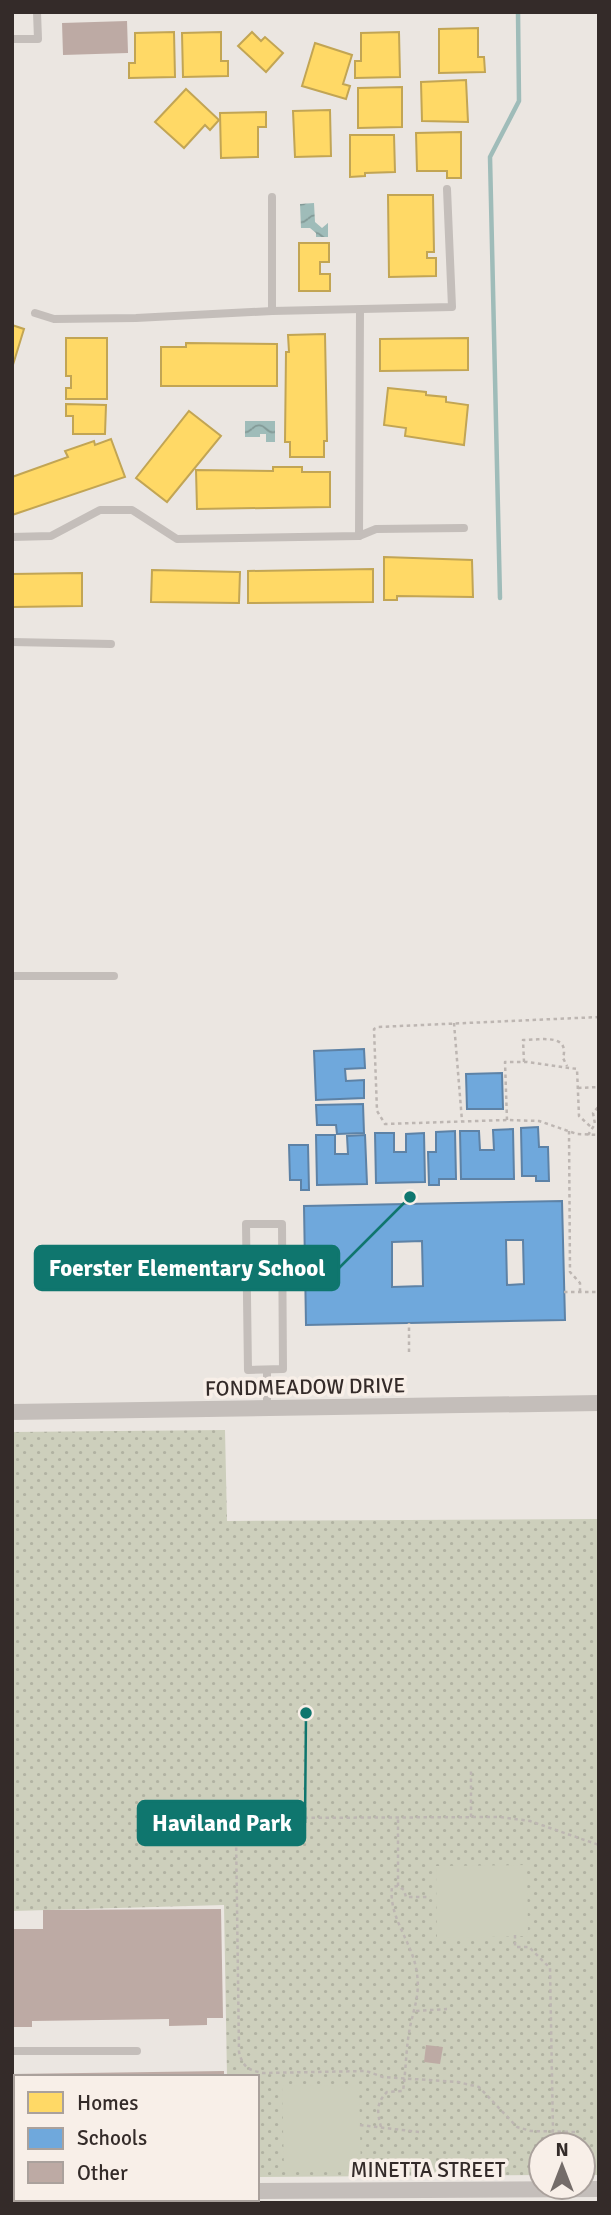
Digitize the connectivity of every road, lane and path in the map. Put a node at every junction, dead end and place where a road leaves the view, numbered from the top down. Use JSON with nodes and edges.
{"nodes":[{"id":1,"x":37,"y":12,"type":"edge"},
{"id":2,"x":12,"y":39,"type":"edge"},
{"id":3,"x":447,"y":189,"type":"dead end"},
{"id":4,"x":272,"y":197,"type":"dead end"},
{"id":5,"x":360,"y":310,"type":"junction"},
{"id":6,"x":272,"y":311,"type":"junction"},
{"id":7,"x":35,"y":313,"type":"dead end"},
{"id":8,"x":464,"y":528,"type":"dead end"},
{"id":9,"x":359,"y":536,"type":"junction"},
{"id":10,"x":12,"y":537,"type":"edge"},
{"id":11,"x":12,"y":642,"type":"edge"},
{"id":12,"x":111,"y":644,"type":"dead end"},
{"id":13,"x":114,"y":975,"type":"dead end"},
{"id":14,"x":12,"y":976,"type":"edge"},
{"id":15,"x":599,"y":1017,"type":"edge"},
{"id":16,"x":454,"y":1023,"type":"junction"},
{"id":17,"x":524,"y":1062,"type":"junction"},
{"id":18,"x":568,"y":1067,"type":"junction"},
{"id":19,"x":599,"y":1087,"type":"edge"},
{"id":20,"x":578,"y":1088,"type":"junction"},
{"id":21,"x":599,"y":1106,"type":"edge"},
{"id":22,"x":507,"y":1120,"type":"junction"},
{"id":23,"x":462,"y":1122,"type":"junction"},
{"id":24,"x":591,"y":1127,"type":"junction"},
{"id":25,"x":569,"y":1132,"type":"junction"},
{"id":26,"x":588,"y":1135,"type":"junction"},
{"id":27,"x":599,"y":1135,"type":"edge"},
{"id":28,"x":564,"y":1292,"type":"dead end"},
{"id":29,"x":580,"y":1292,"type":"junction"},
{"id":30,"x":599,"y":1292,"type":"edge"},
{"id":31,"x":409,"y":1323,"type":"dead end"},
{"id":32,"x":409,"y":1352,"type":"dead end"},
{"id":33,"x":267,"y":1370,"type":"junction"},
{"id":34,"x":599,"y":1403,"type":"edge"},
{"id":35,"x":267,"y":1408,"type":"junction"},
{"id":36,"x":12,"y":1412,"type":"edge"},
{"id":37,"x":471,"y":1769,"type":"dead end"},
{"id":38,"x":471,"y":1817,"type":"junction"},
{"id":39,"x":398,"y":1818,"type":"junction"},
{"id":40,"x":599,"y":1845,"type":"edge"},
{"id":41,"x":398,"y":1886,"type":"junction"},
{"id":42,"x":430,"y":1897,"type":"dead end"},
{"id":43,"x":516,"y":1935,"type":"dead end"},
{"id":44,"x":447,"y":2009,"type":"dead end"},
{"id":45,"x":416,"y":2011,"type":"junction"},
{"id":46,"x":12,"y":2051,"type":"edge"},
{"id":47,"x":136,"y":2051,"type":"dead end"},
{"id":48,"x":405,"y":2078,"type":"junction"},
{"id":49,"x":360,"y":2124,"type":"dead end"},
{"id":50,"x":381,"y":2127,"type":"junction"},
{"id":51,"x":531,"y":2131,"type":"edge"},
{"id":52,"x":553,"y":2131,"type":"edge"},
{"id":53,"x":419,"y":2132,"type":"dead end"},
{"id":54,"x":599,"y":2189,"type":"edge"},
{"id":55,"x":259,"y":2191,"type":"edge"}],
"edges":[{"from":1,"to":2,"type":"lane"},
{"from":3,"to":5,"type":"lane"},
{"from":4,"to":6,"type":"lane"},
{"from":5,"to":6,"type":"lane"},
{"from":5,"to":9,"type":"lane"},
{"from":6,"to":7,"type":"lane"},
{"from":8,"to":9,"type":"lane"},
{"from":9,"to":10,"type":"lane"},
{"from":11,"to":12,"type":"lane"},
{"from":13,"to":14,"type":"lane"},
{"from":15,"to":16,"type":"path"},
{"from":16,"to":23,"type":"path"},
{"from":16,"to":23,"type":"path"},
{"from":17,"to":18,"type":"path"},
{"from":17,"to":18,"type":"path"},
{"from":17,"to":22,"type":"path"},
{"from":18,"to":20,"type":"path"},
{"from":19,"to":20,"type":"path"},
{"from":20,"to":24,"type":"path"},
{"from":21,"to":24,"type":"path"},
{"from":22,"to":23,"type":"path"},
{"from":22,"to":25,"type":"path"},
{"from":24,"to":26,"type":"path"},
{"from":25,"to":26,"type":"path"},
{"from":25,"to":29,"type":"path"},
{"from":26,"to":27,"type":"path"},
{"from":28,"to":29,"type":"path"},
{"from":29,"to":30,"type":"path"},
{"from":31,"to":32,"type":"path"},
{"from":33,"to":33,"type":"lane"},
{"from":33,"to":35,"type":"lane"},
{"from":34,"to":35,"type":"street","name":"FONDMEADOW DRIVE"},
{"from":35,"to":36,"type":"street","name":"FONDMEADOW DRIVE"},
{"from":37,"to":38,"type":"path"},
{"from":38,"to":39,"type":"path"},
{"from":38,"to":40,"type":"path"},
{"from":39,"to":41,"type":"path"},
{"from":39,"to":48,"type":"path"},
{"from":41,"to":42,"type":"path"},
{"from":41,"to":45,"type":"path"},
{"from":43,"to":52,"type":"path"},
{"from":44,"to":45,"type":"path"},
{"from":45,"to":48,"type":"path"},
{"from":46,"to":47,"type":"lane"},
{"from":48,"to":50,"type":"path"},
{"from":48,"to":51,"type":"path"},
{"from":49,"to":50,"type":"path"},
{"from":50,"to":53,"type":"path"},
{"from":54,"to":55,"type":"street","name":"MINETTA STREET"}]}
